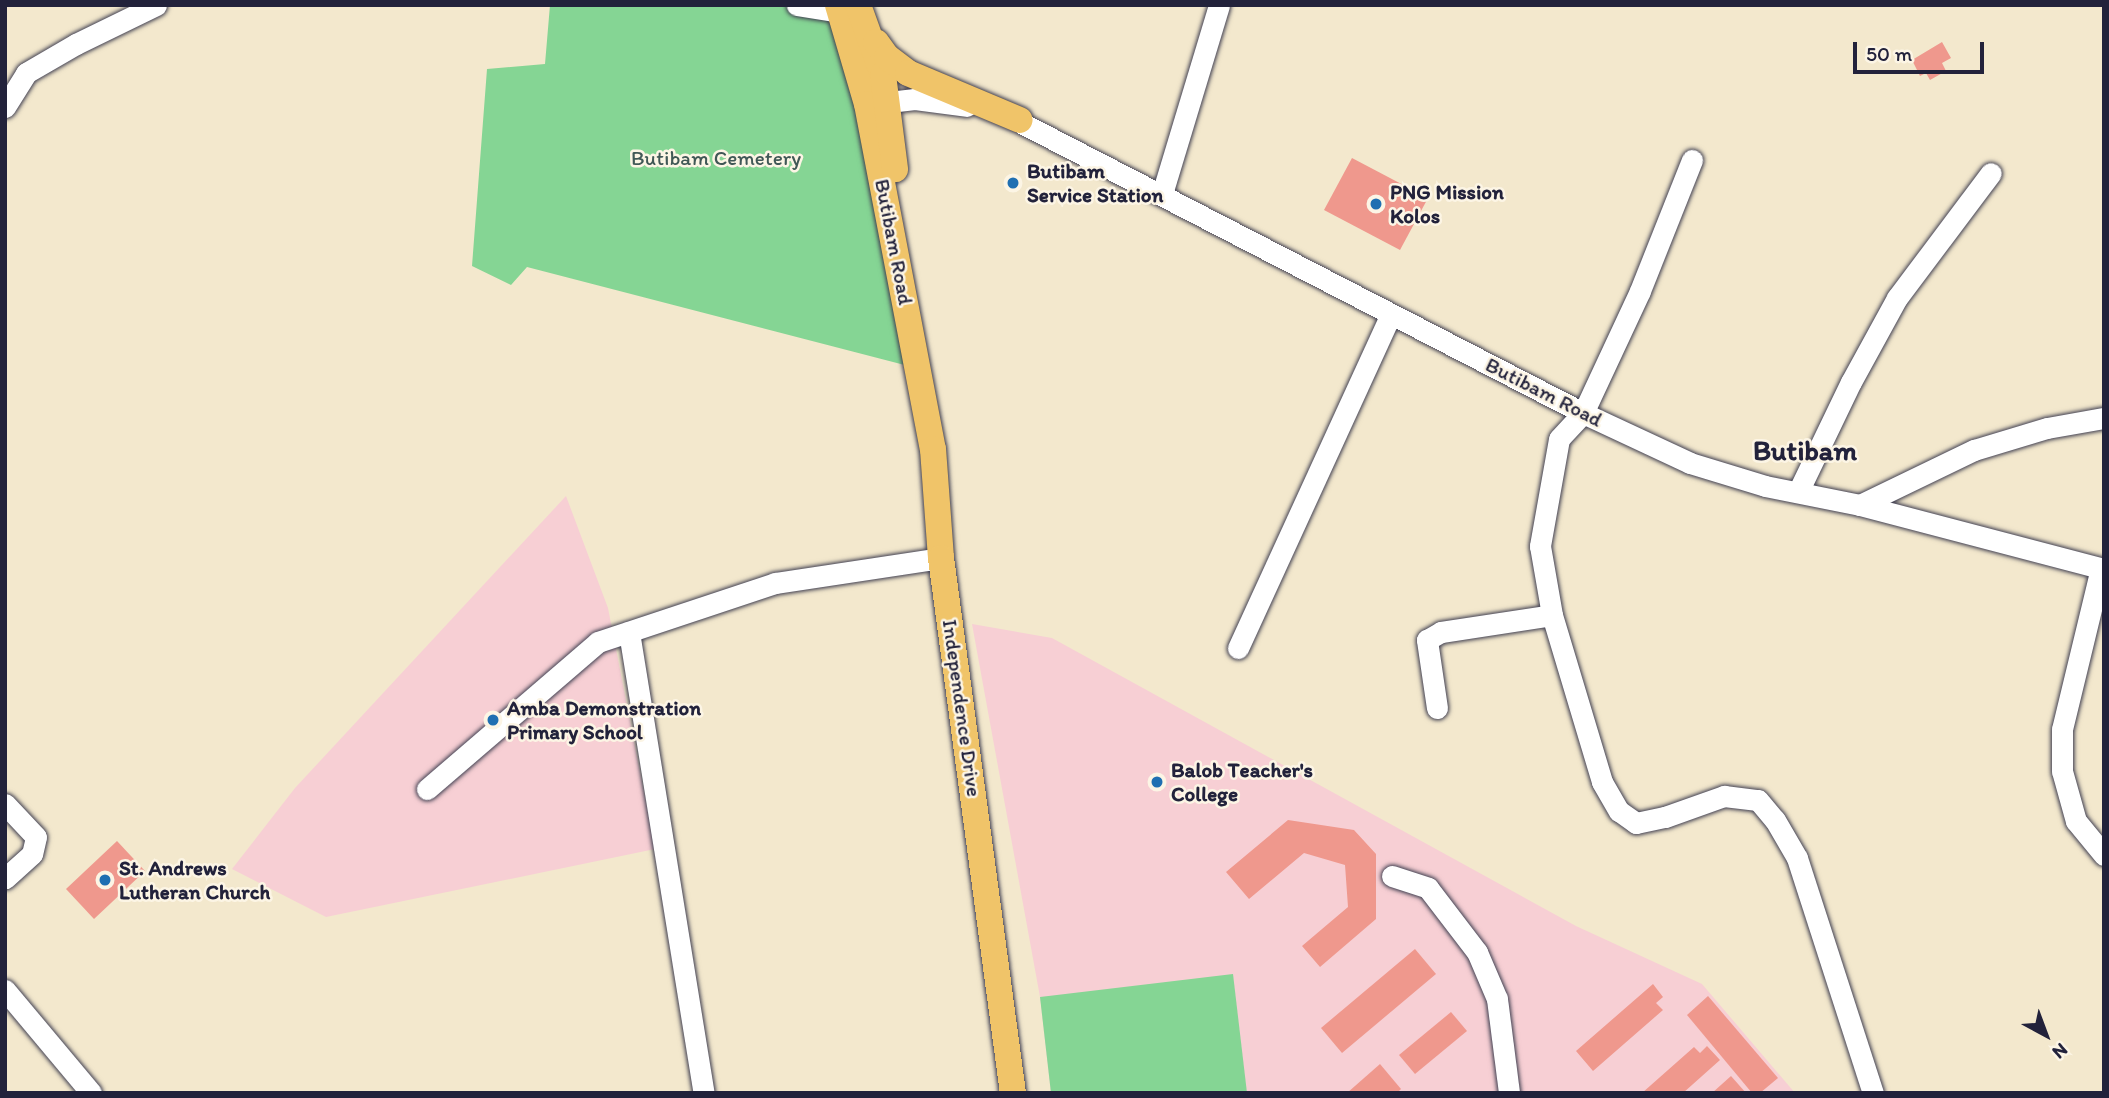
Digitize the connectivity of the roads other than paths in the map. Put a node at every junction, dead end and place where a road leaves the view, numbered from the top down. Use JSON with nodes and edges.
{"nodes":[{"id":1,"x":156,"y":5,"type":"edge"},
{"id":2,"x":796,"y":5,"type":"edge"},
{"id":3,"x":1219,"y":5,"type":"edge"},
{"id":4,"x":849,"y":11,"type":"edge"},
{"id":5,"x":874,"y":89,"type":"junction"},
{"id":6,"x":5,"y":107,"type":"edge"},
{"id":7,"x":1020,"y":120,"type":"junction"},
{"id":8,"x":1692,"y":160,"type":"dead end"},
{"id":9,"x":1991,"y":173,"type":"dead end"},
{"id":10,"x":1161,"y":194,"type":"junction"},
{"id":11,"x":1391,"y":314,"type":"junction"},
{"id":12,"x":910,"y":324,"type":"joint"},
{"id":13,"x":1583,"y":413,"type":"junction"},
{"id":14,"x":2104,"y":418,"type":"edge"},
{"id":15,"x":1798,"y":492,"type":"junction"},
{"id":16,"x":1860,"y":505,"type":"junction"},
{"id":17,"x":941,"y":558,"type":"junction"},
{"id":18,"x":2102,"y":568,"type":"edge"},
{"id":19,"x":1552,"y":615,"type":"junction"},
{"id":20,"x":629,"y":632,"type":"junction"},
{"id":21,"x":1238,"y":648,"type":"dead end"},
{"id":22,"x":1437,"y":708,"type":"dead end"},
{"id":23,"x":427,"y":789,"type":"dead end"},
{"id":24,"x":5,"y":804,"type":"edge"},
{"id":25,"x":2104,"y":855,"type":"edge"},
{"id":26,"x":1392,"y":876,"type":"dead end"},
{"id":27,"x":5,"y":878,"type":"edge"},
{"id":28,"x":5,"y":990,"type":"edge"},
{"id":29,"x":91,"y":1093,"type":"edge"},
{"id":30,"x":704,"y":1093,"type":"edge"},
{"id":31,"x":1013,"y":1093,"type":"edge"},
{"id":32,"x":1509,"y":1093,"type":"edge"},
{"id":33,"x":1873,"y":1093,"type":"edge"}],
"edges":[{"from":1,"to":6,"type":"street"},
{"from":2,"to":4,"type":"street"},
{"from":3,"to":10,"type":"street"},
{"from":4,"to":5,"type":"main road","name":"Butibam Road"},
{"from":4,"to":7,"type":"main road"},
{"from":5,"to":7,"type":"street","name":"Butibam Road"},
{"from":5,"to":12,"type":"main road","name":"Butibam Road"},
{"from":7,"to":10,"type":"street","name":"Butibam Road"},
{"from":8,"to":13,"type":"street"},
{"from":9,"to":15,"type":"street"},
{"from":10,"to":11,"type":"street","name":"Butibam Road"},
{"from":11,"to":13,"type":"street","name":"Butibam Road"},
{"from":11,"to":21,"type":"street"},
{"from":12,"to":17,"type":"main road","name":"Independence Drive"},
{"from":13,"to":15,"type":"street","name":"Butibam Road"},
{"from":13,"to":19,"type":"street"},
{"from":14,"to":16,"type":"street"},
{"from":15,"to":16,"type":"street","name":"Butibam Road"},
{"from":16,"to":18,"type":"street","name":"Butibam Road"},
{"from":17,"to":20,"type":"street"},
{"from":17,"to":31,"type":"main road","name":"Independence Drive"},
{"from":18,"to":25,"type":"street"},
{"from":19,"to":22,"type":"street"},
{"from":19,"to":33,"type":"street"},
{"from":20,"to":23,"type":"street"},
{"from":20,"to":30,"type":"street"},
{"from":24,"to":27,"type":"street"},
{"from":26,"to":32,"type":"street"},
{"from":28,"to":29,"type":"street"}]}
